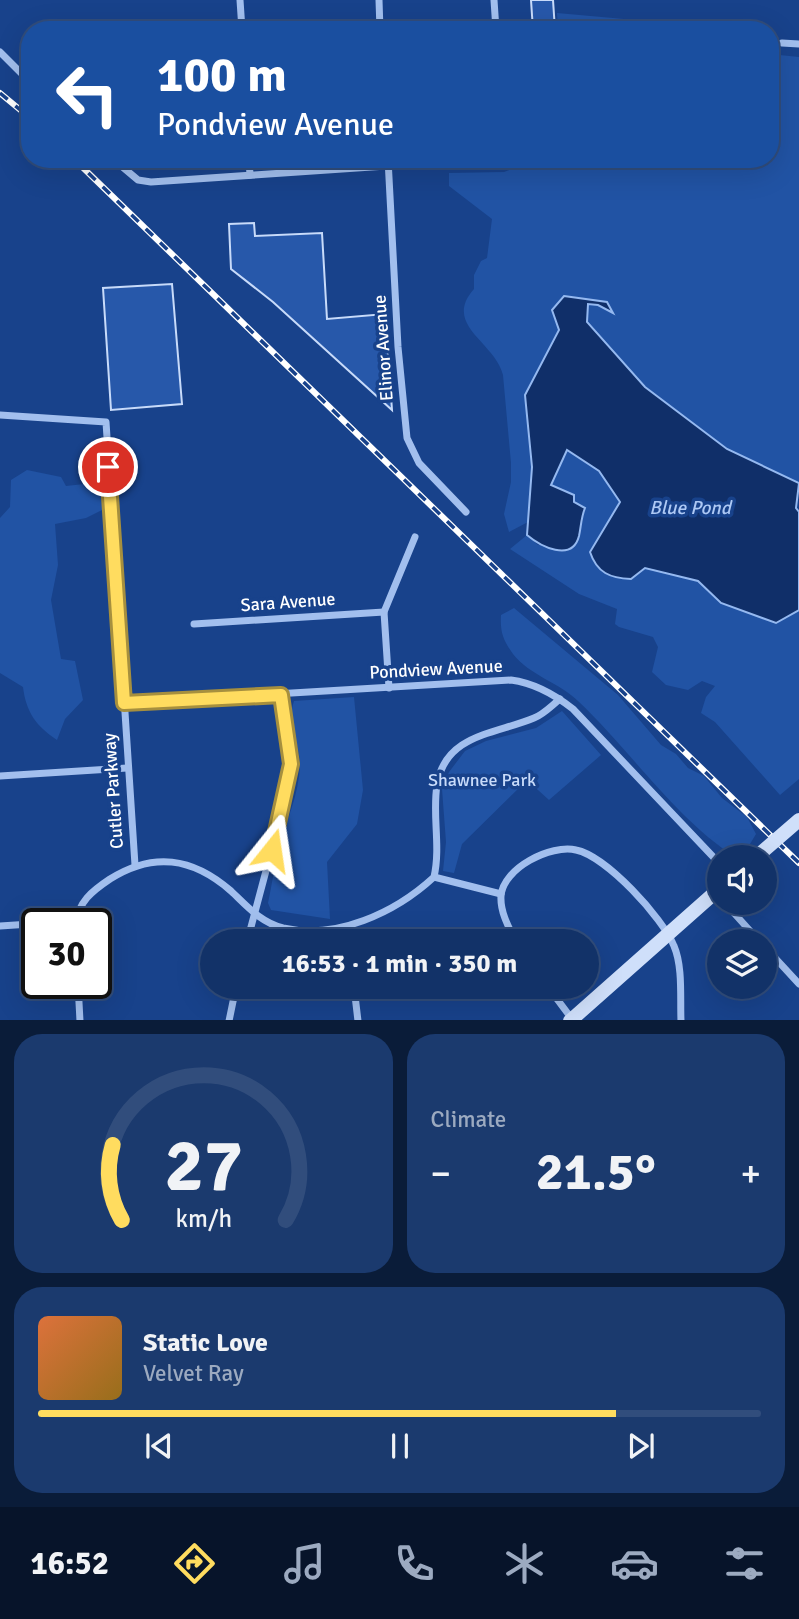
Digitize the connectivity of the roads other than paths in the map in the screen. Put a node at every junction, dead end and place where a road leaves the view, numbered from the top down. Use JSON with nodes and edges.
{"nodes":[{"id":1,"x":240,"y":0,"type":"edge"},
{"id":2,"x":379,"y":0,"type":"edge"},
{"id":3,"x":494,"y":0,"type":"edge"},
{"id":4,"x":241,"y":21,"type":"edge"},
{"id":5,"x":380,"y":21,"type":"edge"},
{"id":6,"x":495,"y":21,"type":"edge"},
{"id":7,"x":782,"y":43,"type":"dead end"},
{"id":8,"x":799,"y":44,"type":"edge"},
{"id":9,"x":0,"y":52,"type":"edge"},
{"id":10,"x":21,"y":73,"type":"edge"},
{"id":11,"x":124,"y":168,"type":"edge"},
{"id":12,"x":250,"y":168,"type":"edge"},
{"id":13,"x":338,"y":168,"type":"edge"},
{"id":14,"x":389,"y":168,"type":"edge"},
{"id":15,"x":250,"y":175,"type":"junction"},
{"id":16,"x":0,"y":415,"type":"edge"},
{"id":17,"x":466,"y":512,"type":"dead end"},
{"id":18,"x":415,"y":537,"type":"dead end"},
{"id":19,"x":384,"y":612,"type":"junction"},
{"id":20,"x":194,"y":624,"type":"dead end"},
{"id":21,"x":389,"y":688,"type":"junction"},
{"id":22,"x":281,"y":695,"type":"junction"},
{"id":23,"x":560,"y":699,"type":"junction"},
{"id":24,"x":124,"y":703,"type":"junction"},
{"id":25,"x":127,"y":768,"type":"junction"},
{"id":26,"x":0,"y":776,"type":"edge"},
{"id":27,"x":799,"y":820,"type":"edge"},
{"id":28,"x":770,"y":845,"type":"edge"},
{"id":29,"x":707,"y":851,"type":"edge"},
{"id":30,"x":135,"y":865,"type":"junction"},
{"id":31,"x":434,"y":877,"type":"junction"},
{"id":32,"x":501,"y":894,"type":"junction"},
{"id":33,"x":707,"y":905,"type":"edge"},
{"id":34,"x":79,"y":908,"type":"edge"},
{"id":35,"x":256,"y":915,"type":"junction"},
{"id":36,"x":737,"y":915,"type":"edge"},
{"id":37,"x":21,"y":925,"type":"edge"},
{"id":38,"x":0,"y":926,"type":"edge"},
{"id":39,"x":348,"y":927,"type":"joint"},
{"id":40,"x":251,"y":929,"type":"edge"},
{"id":41,"x":509,"y":929,"type":"edge"},
{"id":42,"x":749,"y":929,"type":"edge"},
{"id":43,"x":668,"y":934,"type":"junction"},
{"id":44,"x":777,"y":960,"type":"edge"},
{"id":45,"x":799,"y":984,"type":"edge"},
{"id":46,"x":79,"y":999,"type":"edge"},
{"id":47,"x":233,"y":999,"type":"edge"},
{"id":48,"x":355,"y":999,"type":"edge"},
{"id":49,"x":556,"y":999,"type":"edge"},
{"id":50,"x":80,"y":1020,"type":"edge"},
{"id":51,"x":229,"y":1020,"type":"edge"},
{"id":52,"x":358,"y":1020,"type":"edge"},
{"id":53,"x":571,"y":1020,"type":"edge"},
{"id":54,"x":681,"y":1020,"type":"edge"}],
"edges":[{"from":1,"to":4,"type":"street"},
{"from":2,"to":5,"type":"street"},
{"from":3,"to":6,"type":"street"},
{"from":7,"to":8,"type":"street"},
{"from":9,"to":10,"type":"street"},
{"from":11,"to":15,"type":"street"},
{"from":12,"to":15,"type":"street"},
{"from":13,"to":15,"type":"street"},
{"from":14,"to":17,"type":"street","name":"Elinor Avenue"},
{"from":16,"to":24,"type":"street","name":"Cutler Parkway"},
{"from":18,"to":19,"type":"street"},
{"from":19,"to":20,"type":"street","name":"Sara Avenue"},
{"from":19,"to":21,"type":"street"},
{"from":21,"to":22,"type":"street","name":"Pondview Avenue"},
{"from":21,"to":23,"type":"street","name":"Pondview Avenue"},
{"from":22,"to":24,"type":"street","name":"Pondview Avenue"},
{"from":22,"to":35,"type":"street"},
{"from":23,"to":29,"type":"street","name":"Pondview Avenue"},
{"from":23,"to":31,"type":"street"},
{"from":24,"to":25,"type":"street","name":"Cutler Parkway"},
{"from":25,"to":26,"type":"street"},
{"from":25,"to":30,"type":"street","name":"Cutler Parkway"},
{"from":27,"to":28,"type":"street","bridge":true},
{"from":30,"to":34,"type":"street"},
{"from":30,"to":35,"type":"street"},
{"from":31,"to":32,"type":"street"},
{"from":31,"to":39,"type":"street"},
{"from":32,"to":41,"type":"street"},
{"from":32,"to":43,"type":"street"},
{"from":33,"to":43,"type":"street"},
{"from":35,"to":39,"type":"street"},
{"from":35,"to":40,"type":"street"},
{"from":36,"to":42,"type":"street"},
{"from":37,"to":38,"type":"street"},
{"from":43,"to":53,"type":"street"},
{"from":43,"to":54,"type":"street"},
{"from":44,"to":45,"type":"street"},
{"from":46,"to":50,"type":"street"},
{"from":47,"to":51,"type":"street"},
{"from":48,"to":52,"type":"street"},
{"from":49,"to":53,"type":"street"}]}
